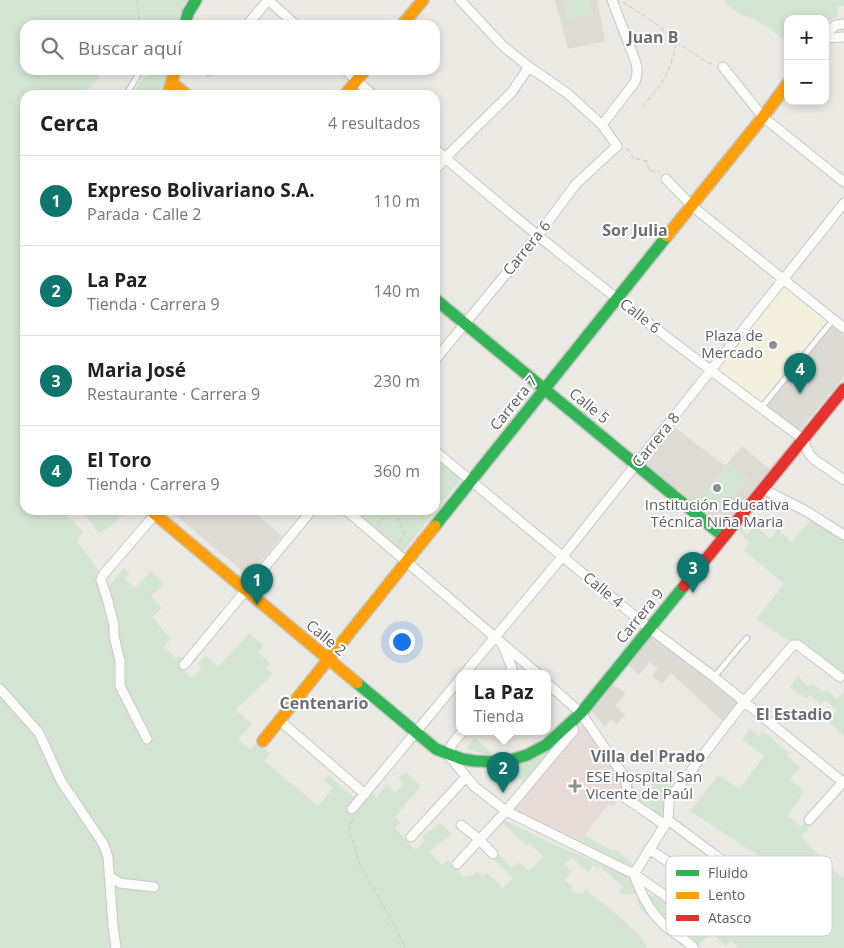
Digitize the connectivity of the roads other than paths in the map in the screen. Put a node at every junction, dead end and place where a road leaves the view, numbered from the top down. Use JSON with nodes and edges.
{"nodes":[{"id":1,"x":196,"y":0,"type":"edge"},
{"id":2,"x":268,"y":0,"type":"edge"},
{"id":3,"x":423,"y":0,"type":"edge"},
{"id":4,"x":460,"y":0,"type":"edge"},
{"id":5,"x":612,"y":0,"type":"edge"},
{"id":6,"x":186,"y":20,"type":"edge"},
{"id":7,"x":251,"y":20,"type":"edge"},
{"id":8,"x":290,"y":20,"type":"edge"},
{"id":9,"x":406,"y":20,"type":"edge"},
{"id":10,"x":844,"y":24,"type":"edge"},
{"id":11,"x":829,"y":31,"type":"edge"},
{"id":12,"x":844,"y":37,"type":"edge"},
{"id":13,"x":829,"y":38,"type":"edge"},
{"id":14,"x":529,"y":67,"type":"junction"},
{"id":15,"x":723,"y":67,"type":"road end"},
{"id":16,"x":138,"y":75,"type":"edge"},
{"id":17,"x":176,"y":75,"type":"edge"},
{"id":18,"x":350,"y":75,"type":"edge"},
{"id":19,"x":362,"y":75,"type":"edge"},
{"id":20,"x":357,"y":81,"type":"junction"},
{"id":21,"x":784,"y":88,"type":"edge"},
{"id":22,"x":129,"y":90,"type":"edge"},
{"id":23,"x":179,"y":90,"type":"edge"},
{"id":24,"x":349,"y":90,"type":"edge"},
{"id":25,"x":367,"y":90,"type":"edge"},
{"id":26,"x":763,"y":117,"type":"junction"},
{"id":27,"x":602,"y":125,"type":"junction"},
{"id":28,"x":440,"y":154,"type":"edge"},
{"id":29,"x":445,"y":158,"type":"junction"},
{"id":30,"x":440,"y":164,"type":"edge"},
{"id":31,"x":666,"y":179,"type":"road end"},
{"id":32,"x":844,"y":182,"type":"edge"},
{"id":33,"x":844,"y":203,"type":"edge"},
{"id":34,"x":692,"y":206,"type":"junction"},
{"id":35,"x":538,"y":236,"type":"junction"},
{"id":36,"x":782,"y":280,"type":"junction"},
{"id":37,"x":617,"y":299,"type":"junction"},
{"id":38,"x":440,"y":303,"type":"edge"},
{"id":39,"x":833,"y":320,"type":"junction"},
{"id":40,"x":465,"y":324,"type":"junction"},
{"id":41,"x":844,"y":328,"type":"edge"},
{"id":42,"x":440,"y":354,"type":"edge"},
{"id":43,"x":711,"y":371,"type":"junction"},
{"id":44,"x":545,"y":389,"type":"junction"},
{"id":45,"x":843,"y":392,"type":"edge"},
{"id":46,"x":761,"y":408,"type":"junction"},
{"id":47,"x":803,"y":439,"type":"junction"},
{"id":48,"x":440,"y":454,"type":"edge"},
{"id":49,"x":636,"y":464,"type":"junction"},
{"id":50,"x":471,"y":480,"type":"junction"},
{"id":51,"x":844,"y":480,"type":"edge"},
{"id":52,"x":763,"y":488,"type":"junction"},
{"id":53,"x":152,"y":515,"type":"edge"},
{"id":54,"x":160,"y":515,"type":"edge"},
{"id":55,"x":308,"y":515,"type":"edge"},
{"id":56,"x":352,"y":515,"type":"edge"},
{"id":57,"x":844,"y":535,"type":"edge"},
{"id":58,"x":724,"y":537,"type":"junction"},
{"id":59,"x":563,"y":556,"type":"junction"},
{"id":60,"x":406,"y":562,"type":"junction"},
{"id":61,"x":246,"y":590,"type":"junction"},
{"id":62,"x":649,"y":628,"type":"junction"},
{"id":63,"x":495,"y":636,"type":"junction"},
{"id":64,"x":747,"y":638,"type":"dead end"},
{"id":65,"x":503,"y":643,"type":"junction"},
{"id":66,"x":328,"y":659,"type":"junction"},
{"id":67,"x":184,"y":665,"type":"dead end"},
{"id":68,"x":467,"y":670,"type":"edge"},
{"id":69,"x":511,"y":670,"type":"edge"},
{"id":70,"x":533,"y":670,"type":"edge"},
{"id":71,"x":714,"y":677,"type":"junction"},
{"id":72,"x":840,"y":677,"type":"dead end"},
{"id":73,"x":456,"y":684,"type":"edge"},
{"id":74,"x":551,"y":686,"type":"edge"},
{"id":75,"x":0,"y":689,"type":"edge"},
{"id":76,"x":744,"y":702,"type":"junction"},
{"id":77,"x":583,"y":716,"type":"junction"},
{"id":78,"x":278,"y":720,"type":"junction"},
{"id":79,"x":416,"y":733,"type":"junction"},
{"id":80,"x":460,"y":735,"type":"edge"},
{"id":81,"x":147,"y":739,"type":"dead end"},
{"id":82,"x":263,"y":741,"type":"dead end"},
{"id":83,"x":448,"y":755,"type":"junction"},
{"id":84,"x":494,"y":763,"type":"joint"},
{"id":85,"x":466,"y":778,"type":"junction"},
{"id":86,"x":844,"y":782,"type":"edge"},
{"id":87,"x":365,"y":794,"type":"junction"},
{"id":88,"x":352,"y":809,"type":"road end"},
{"id":89,"x":506,"y":811,"type":"junction"},
{"id":90,"x":809,"y":820,"type":"dead end"},
{"id":91,"x":667,"y":822,"type":"junction"},
{"id":92,"x":461,"y":825,"type":"dead end"},
{"id":93,"x":411,"y":837,"type":"dead end"},
{"id":94,"x":479,"y":839,"type":"junction"},
{"id":95,"x":650,"y":849,"type":"junction"},
{"id":96,"x":493,"y":854,"type":"dead end"},
{"id":97,"x":715,"y":855,"type":"edge"},
{"id":98,"x":666,"y":860,"type":"edge"},
{"id":99,"x":457,"y":864,"type":"dead end"},
{"id":100,"x":634,"y":874,"type":"junction"},
{"id":101,"x":109,"y":876,"type":"junction"},
{"id":102,"x":154,"y":887,"type":"dead end"},
{"id":103,"x":666,"y":896,"type":"edge"},
{"id":104,"x":666,"y":926,"type":"edge"},
{"id":105,"x":680,"y":936,"type":"edge"},
{"id":106,"x":116,"y":948,"type":"edge"},
{"id":107,"x":694,"y":948,"type":"edge"}],
"edges":[{"from":1,"to":6,"type":"main road"},
{"from":2,"to":7,"type":"street"},
{"from":2,"to":8,"type":"street"},
{"from":3,"to":9,"type":"main road"},
{"from":4,"to":14,"type":"street"},
{"from":5,"to":27,"type":"street"},
{"from":10,"to":11,"type":"street"},
{"from":12,"to":13,"type":"street"},
{"from":14,"to":27,"type":"street"},
{"from":14,"to":29,"type":"street"},
{"from":15,"to":26,"type":"street"},
{"from":16,"to":22,"type":"lane"},
{"from":17,"to":23,"type":"main road"},
{"from":18,"to":20,"type":"street"},
{"from":19,"to":20,"type":"main road"},
{"from":20,"to":24,"type":"main road"},
{"from":20,"to":25,"type":"street"},
{"from":21,"to":26,"type":"main road","name":"Carrera 7"},
{"from":26,"to":32,"type":"street"},
{"from":26,"to":34,"type":"main road","name":"Carrera 7"},
{"from":27,"to":35,"type":"street","name":"Carrera 6"},
{"from":28,"to":29,"type":"street","name":"Calle 6"},
{"from":29,"to":30,"type":"street"},
{"from":29,"to":35,"type":"street","name":"Calle 6"},
{"from":31,"to":34,"type":"street"},
{"from":33,"to":36,"type":"street","name":"Carrera 8"},
{"from":34,"to":36,"type":"street"},
{"from":34,"to":37,"type":"main road","name":"Carrera 7"},
{"from":35,"to":37,"type":"street","name":"Calle 6"},
{"from":35,"to":40,"type":"street","name":"Carrera 6"},
{"from":36,"to":39,"type":"street"},
{"from":36,"to":43,"type":"street","name":"Carrera 8"},
{"from":37,"to":43,"type":"street","name":"Calle 6"},
{"from":37,"to":44,"type":"main road","name":"Carrera 7"},
{"from":38,"to":40,"type":"main road","name":"Calle 5"},
{"from":39,"to":41,"type":"street"},
{"from":39,"to":46,"type":"lane"},
{"from":40,"to":42,"type":"street","name":"Carrera 6"},
{"from":40,"to":44,"type":"main road","name":"Calle 5"},
{"from":43,"to":46,"type":"street","name":"Calle 6"},
{"from":43,"to":49,"type":"street","name":"Carrera 8"},
{"from":44,"to":49,"type":"main road","name":"Calle 5"},
{"from":44,"to":50,"type":"main road","name":"Carrera 7"},
{"from":45,"to":47,"type":"main road","name":"Carrera 9"},
{"from":46,"to":47,"type":"street","name":"Calle 6"},
{"from":47,"to":51,"type":"street","name":"Calle 6"},
{"from":47,"to":52,"type":"main road","name":"Carrera 9"},
{"from":48,"to":50,"type":"street","name":"Calle 4"},
{"from":49,"to":58,"type":"main road","name":"Calle 5"},
{"from":49,"to":59,"type":"street","name":"Carrera 8"},
{"from":50,"to":59,"type":"street","name":"Calle 4"},
{"from":50,"to":60,"type":"main road","name":"Carrera 7"},
{"from":52,"to":57,"type":"street"},
{"from":52,"to":58,"type":"main road","name":"Carrera 9"},
{"from":53,"to":81,"type":"street"},
{"from":54,"to":61,"type":"main road","name":"Calle 2"},
{"from":55,"to":61,"type":"street"},
{"from":56,"to":60,"type":"street"},
{"from":58,"to":62,"type":"main road","name":"Carrera 9"},
{"from":59,"to":62,"type":"street","name":"Calle 4"},
{"from":59,"to":63,"type":"street","name":"Carrera 8"},
{"from":60,"to":63,"type":"street"},
{"from":60,"to":66,"type":"main road","name":"Carrera 7"},
{"from":61,"to":66,"type":"main road","name":"Calle 2"},
{"from":61,"to":67,"type":"street"},
{"from":62,"to":71,"type":"street","name":"Calle 4"},
{"from":62,"to":77,"type":"main road","name":"Carrera 9"},
{"from":63,"to":65,"type":"street"},
{"from":63,"to":68,"type":"street","name":"Carrera 8"},
{"from":64,"to":71,"type":"lane"},
{"from":65,"to":69,"type":"street"},
{"from":65,"to":70,"type":"street"},
{"from":66,"to":78,"type":"main road","name":"Carrera 7"},
{"from":66,"to":79,"type":"main road","name":"Calle 2"},
{"from":71,"to":76,"type":"street","name":"Calle 4"},
{"from":72,"to":76,"type":"street"},
{"from":73,"to":79,"type":"street"},
{"from":74,"to":77,"type":"street"},
{"from":75,"to":101,"type":"street"},
{"from":76,"to":86,"type":"street","name":"Calle 4"},
{"from":76,"to":91,"type":"street"},
{"from":77,"to":84,"type":"main road","name":"Carrera 9"},
{"from":77,"to":89,"type":"street"},
{"from":77,"to":91,"type":"street"},
{"from":78,"to":82,"type":"main road","name":"Carrera 7"},
{"from":78,"to":87,"type":"street"},
{"from":79,"to":83,"type":"main road","name":"Calle 2"},
{"from":79,"to":87,"type":"street"},
{"from":80,"to":83,"type":"street"},
{"from":83,"to":84,"type":"main road","name":"Calle 2"},
{"from":83,"to":85,"type":"street"},
{"from":85,"to":89,"type":"street"},
{"from":85,"to":93,"type":"street"},
{"from":86,"to":90,"type":"street"},
{"from":87,"to":88,"type":"street"},
{"from":89,"to":94,"type":"street"},
{"from":89,"to":100,"type":"street"},
{"from":91,"to":95,"type":"street"},
{"from":91,"to":97,"type":"street"},
{"from":92,"to":94,"type":"street"},
{"from":94,"to":96,"type":"street"},
{"from":94,"to":99,"type":"street"},
{"from":95,"to":98,"type":"street"},
{"from":95,"to":100,"type":"street"},
{"from":100,"to":103,"type":"street"},
{"from":100,"to":104,"type":"street"},
{"from":101,"to":102,"type":"street"},
{"from":101,"to":106,"type":"street"},
{"from":105,"to":107,"type":"street"}]}
